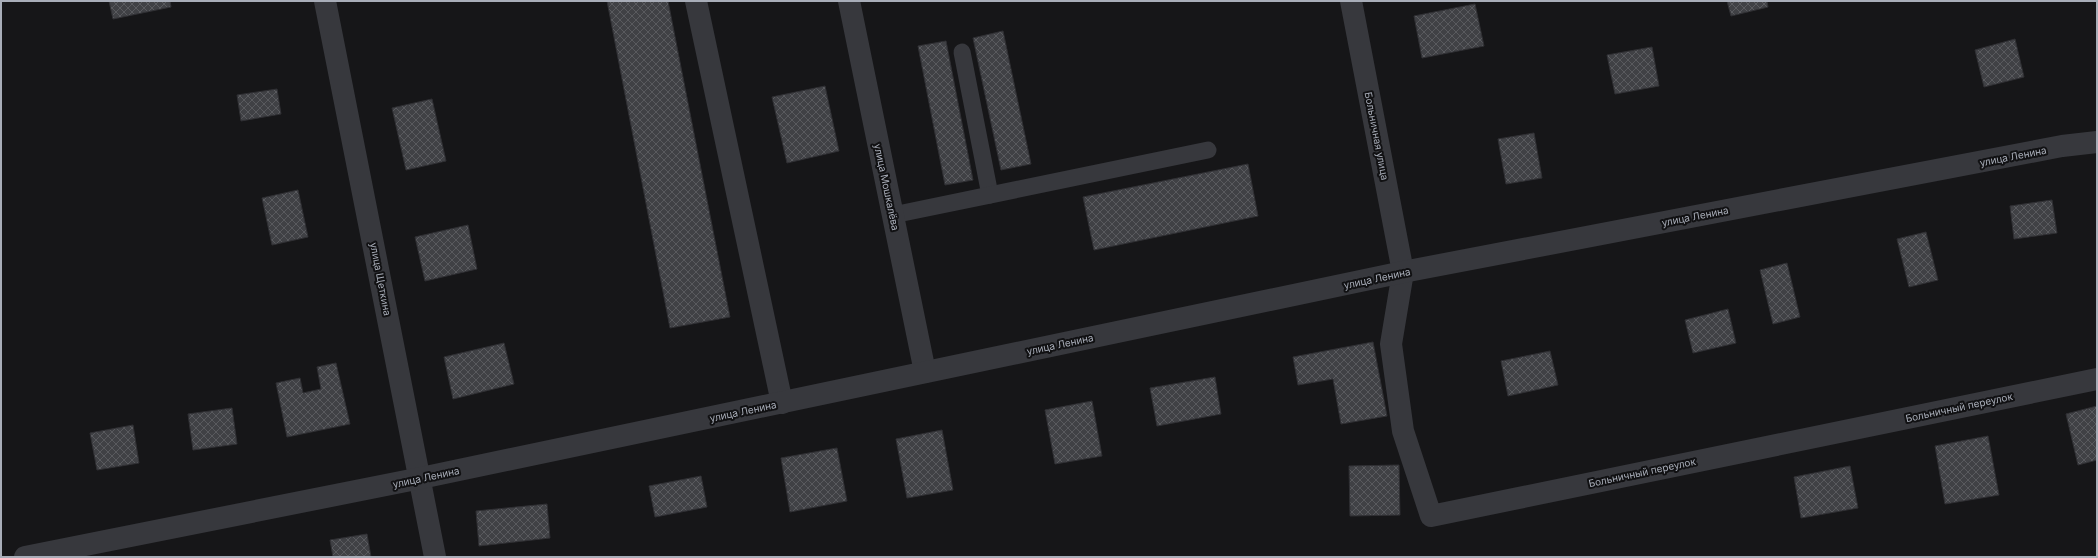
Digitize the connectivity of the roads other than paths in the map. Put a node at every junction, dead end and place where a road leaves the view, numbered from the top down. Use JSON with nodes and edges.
{"nodes":[{"id":1,"x":325,"y":1,"type":"edge"},
{"id":2,"x":696,"y":1,"type":"edge"},
{"id":3,"x":849,"y":1,"type":"edge"},
{"id":4,"x":1351,"y":1,"type":"edge"},
{"id":5,"x":962,"y":52,"type":"dead end"},
{"id":6,"x":2097,"y":142,"type":"edge"},
{"id":7,"x":1208,"y":150,"type":"dead end"},
{"id":8,"x":990,"y":196,"type":"junction"},
{"id":9,"x":893,"y":215,"type":"junction"},
{"id":10,"x":1404,"y":272,"type":"junction"},
{"id":11,"x":925,"y":372,"type":"junction"},
{"id":12,"x":2097,"y":379,"type":"edge"},
{"id":13,"x":782,"y":403,"type":"junction"},
{"id":14,"x":421,"y":478,"type":"junction"},
{"id":15,"x":25,"y":557,"type":"edge"},
{"id":16,"x":435,"y":557,"type":"edge"}],
"edges":[{"from":1,"to":14,"type":"street","name":"улица Щеткина"},
{"from":2,"to":13,"type":"street"},
{"from":3,"to":9,"type":"street","name":"улица Мошкалёва"},
{"from":4,"to":10,"type":"street","name":"Больничная улица"},
{"from":5,"to":8,"type":"lane"},
{"from":6,"to":10,"type":"street","name":"улица Ленина"},
{"from":7,"to":8,"type":"lane"},
{"from":8,"to":9,"type":"lane"},
{"from":9,"to":11,"type":"street","name":"улица Мошкалёва"},
{"from":10,"to":11,"type":"street","name":"улица Ленина"},
{"from":10,"to":12,"type":"street","name":"Больничный переулок"},
{"from":11,"to":13,"type":"street","name":"улица Ленина"},
{"from":13,"to":14,"type":"street","name":"улица Ленина"},
{"from":14,"to":15,"type":"street","name":"улица Ленина"},
{"from":14,"to":16,"type":"street","name":"улица Щеткина"}]}
